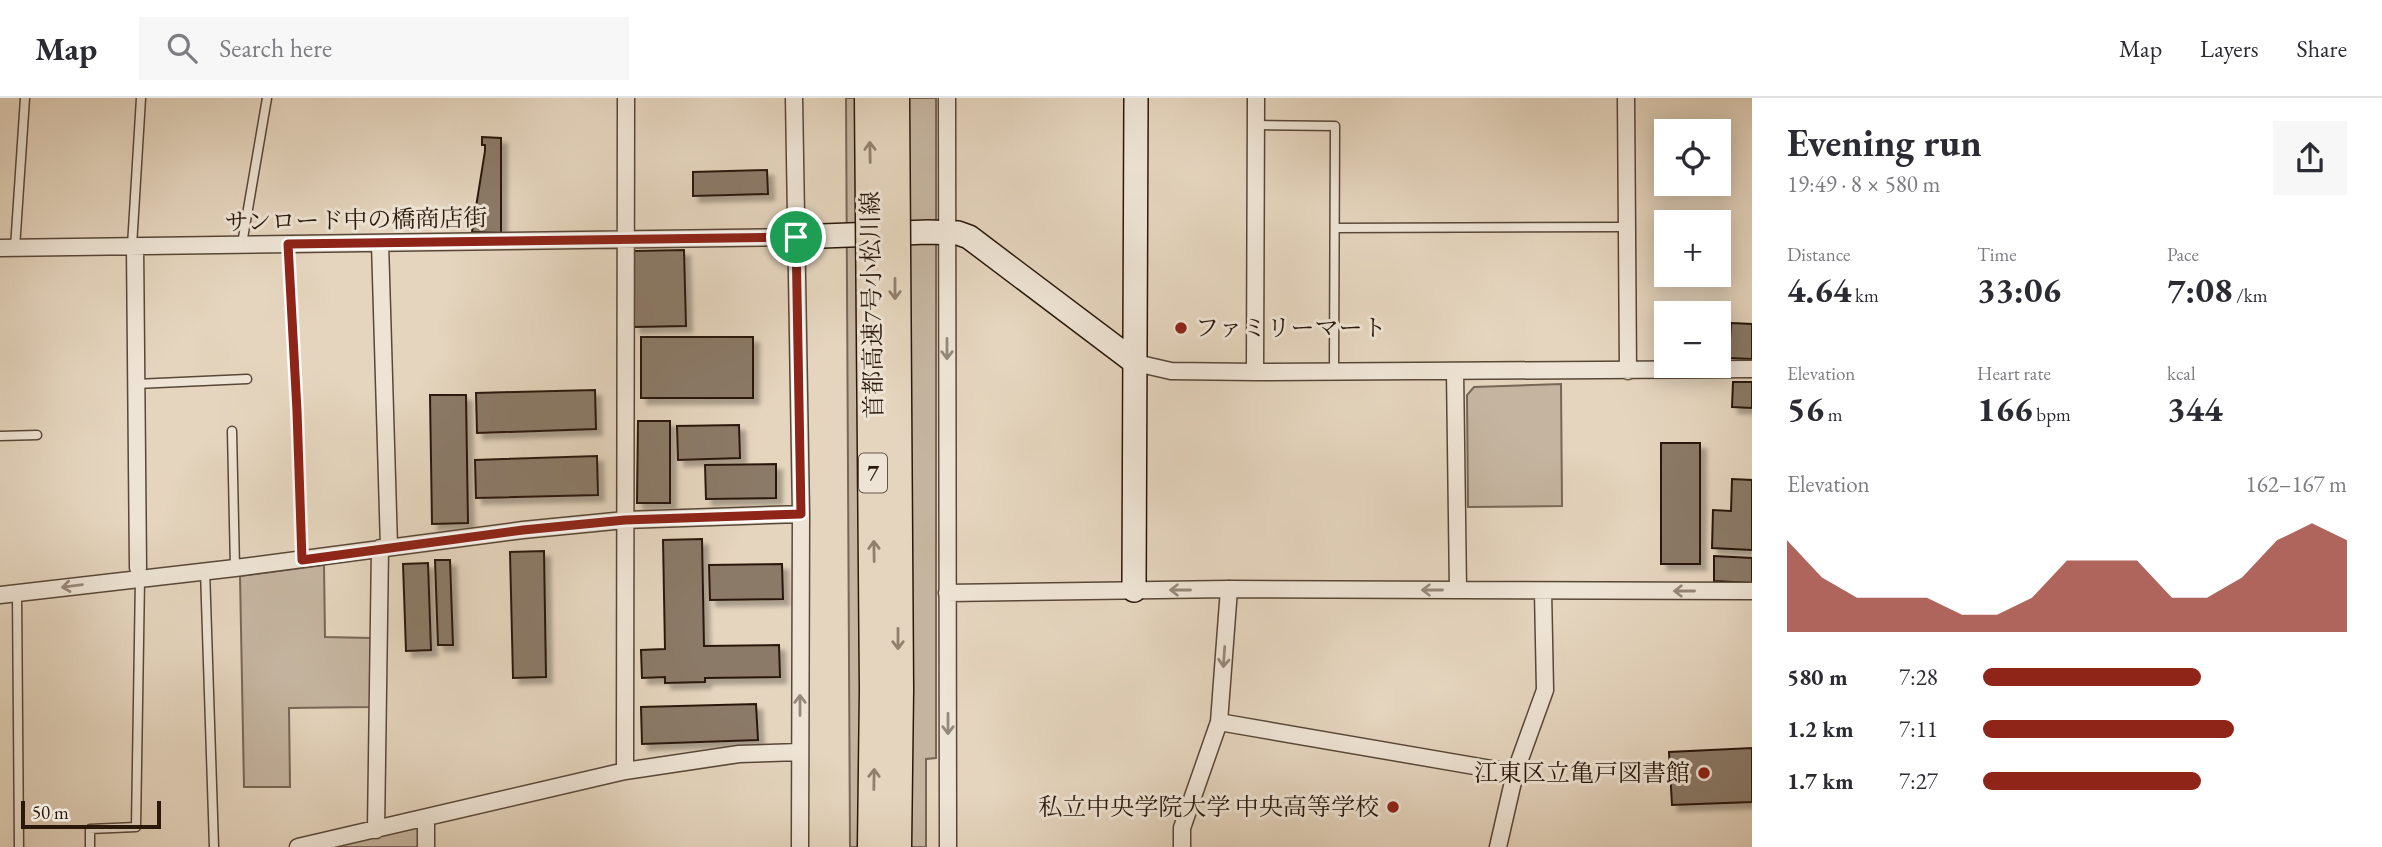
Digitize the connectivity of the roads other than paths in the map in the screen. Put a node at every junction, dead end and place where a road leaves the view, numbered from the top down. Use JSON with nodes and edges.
{"nodes":[{"id":1,"x":25,"y":98,"type":"edge"},
{"id":2,"x":141,"y":98,"type":"edge"},
{"id":3,"x":267,"y":98,"type":"edge"},
{"id":4,"x":626,"y":98,"type":"edge"},
{"id":5,"x":794,"y":98,"type":"edge"},
{"id":6,"x":870,"y":98,"type":"edge"},
{"id":7,"x":894,"y":98,"type":"edge"},
{"id":8,"x":947,"y":98,"type":"edge"},
{"id":9,"x":1136,"y":98,"type":"edge"},
{"id":10,"x":1256,"y":98,"type":"edge"},
{"id":11,"x":1626,"y":98,"type":"edge"},
{"id":12,"x":1256,"y":125,"type":"junction"},
{"id":13,"x":1627,"y":227,"type":"junction"},
{"id":14,"x":1335,"y":228,"type":"junction"},
{"id":15,"x":947,"y":232,"type":"junction"},
{"id":16,"x":796,"y":237,"type":"junction"},
{"id":17,"x":626,"y":240,"type":"junction"},
{"id":18,"x":380,"y":243,"type":"junction"},
{"id":19,"x":242,"y":244,"type":"junction"},
{"id":20,"x":288,"y":244,"type":"junction"},
{"id":21,"x":134,"y":246,"type":"junction"},
{"id":22,"x":8,"y":248,"type":"edge"},
{"id":23,"x":1136,"y":363,"type":"junction"},
{"id":24,"x":1752,"y":369,"type":"edge"},
{"id":25,"x":1629,"y":370,"type":"junction"},
{"id":26,"x":1455,"y":371,"type":"junction"},
{"id":27,"x":1255,"y":372,"type":"junction"},
{"id":28,"x":1334,"y":372,"type":"junction"},
{"id":29,"x":247,"y":379,"type":"dead end"},
{"id":30,"x":136,"y":384,"type":"junction"},
{"id":31,"x":232,"y":431,"type":"dead end"},
{"id":32,"x":37,"y":435,"type":"dead end"},
{"id":33,"x":0,"y":436,"type":"edge"},
{"id":34,"x":801,"y":514,"type":"junction"},
{"id":35,"x":625,"y":520,"type":"junction"},
{"id":36,"x":385,"y":548,"type":"junction"},
{"id":37,"x":302,"y":560,"type":"junction"},
{"id":38,"x":235,"y":568,"type":"junction"},
{"id":39,"x":205,"y":570,"type":"junction"},
{"id":40,"x":139,"y":573,"type":"junction"},
{"id":41,"x":1230,"y":589,"type":"junction"},
{"id":42,"x":1133,"y":590,"type":"junction"},
{"id":43,"x":1458,"y":590,"type":"junction"},
{"id":44,"x":1543,"y":591,"type":"junction"},
{"id":45,"x":1752,"y":591,"type":"edge"},
{"id":46,"x":17,"y":593,"type":"junction"},
{"id":47,"x":947,"y":593,"type":"junction"},
{"id":48,"x":0,"y":595,"type":"edge"},
{"id":49,"x":1219,"y":722,"type":"junction"},
{"id":50,"x":800,"y":752,"type":"junction"},
{"id":51,"x":625,"y":771,"type":"junction"},
{"id":52,"x":1515,"y":773,"type":"junction"},
{"id":53,"x":426,"y":819,"type":"junction"},
{"id":54,"x":376,"y":830,"type":"junction"},
{"id":55,"x":19,"y":847,"type":"edge"},
{"id":56,"x":90,"y":847,"type":"edge"},
{"id":57,"x":214,"y":847,"type":"edge"},
{"id":58,"x":298,"y":847,"type":"edge"},
{"id":59,"x":426,"y":847,"type":"edge"},
{"id":60,"x":800,"y":847,"type":"edge"},
{"id":61,"x":873,"y":847,"type":"edge"},
{"id":62,"x":897,"y":847,"type":"edge"},
{"id":63,"x":948,"y":847,"type":"edge"},
{"id":64,"x":1182,"y":847,"type":"edge"},
{"id":65,"x":1498,"y":847,"type":"edge"}],
"edges":[{"from":1,"to":22,"type":"lane"},
{"from":2,"to":21,"type":"lane"},
{"from":3,"to":19,"type":"lane"},
{"from":4,"to":17,"type":"street"},
{"from":5,"to":16,"type":"street"},
{"from":61,"to":6,"type":"highway","name":"首都高速7号小松川線","number":"7","one_way":true,"bridge":true},
{"from":7,"to":62,"type":"highway","name":"首都高速7号小松川線","number":"7","one_way":true,"bridge":true},
{"from":8,"to":15,"type":"street"},
{"from":9,"to":23,"type":"street"},
{"from":10,"to":12,"type":"street"},
{"from":11,"to":13,"type":"street"},
{"from":12,"to":14,"type":"lane"},
{"from":12,"to":27,"type":"street"},
{"from":13,"to":14,"type":"lane"},
{"from":13,"to":25,"type":"street"},
{"from":14,"to":28,"type":"lane"},
{"from":15,"to":16,"type":"street"},
{"from":15,"to":23,"type":"street"},
{"from":15,"to":47,"type":"street","one_way":true},
{"from":16,"to":17,"type":"street","name":"サンロード中の橋商店街"},
{"from":16,"to":34,"type":"street"},
{"from":17,"to":18,"type":"street","name":"サンロード中の橋商店街"},
{"from":17,"to":35,"type":"street"},
{"from":18,"to":20,"type":"street","name":"サンロード中の橋商店街"},
{"from":18,"to":36,"type":"street"},
{"from":19,"to":20,"type":"street","name":"サンロード中の橋商店街"},
{"from":19,"to":21,"type":"street","name":"サンロード中の橋商店街"},
{"from":20,"to":37,"type":"lane"},
{"from":21,"to":22,"type":"street","name":"サンロード中の橋商店街"},
{"from":21,"to":30,"type":"street"},
{"from":23,"to":27,"type":"street"},
{"from":23,"to":42,"type":"street"},
{"from":24,"to":25,"type":"street"},
{"from":25,"to":26,"type":"street"},
{"from":26,"to":28,"type":"street"},
{"from":26,"to":43,"type":"street"},
{"from":27,"to":28,"type":"street"},
{"from":29,"to":30,"type":"lane"},
{"from":30,"to":40,"type":"street"},
{"from":31,"to":38,"type":"lane"},
{"from":32,"to":33,"type":"lane"},
{"from":34,"to":35,"type":"street"},
{"from":50,"to":34,"type":"street","one_way":true},
{"from":35,"to":36,"type":"street"},
{"from":35,"to":51,"type":"street"},
{"from":36,"to":37,"type":"street"},
{"from":36,"to":54,"type":"street"},
{"from":37,"to":38,"type":"street"},
{"from":38,"to":39,"type":"street"},
{"from":39,"to":40,"type":"street"},
{"from":39,"to":57,"type":"lane"},
{"from":40,"to":46,"type":"street","one_way":true},
{"from":40,"to":56,"type":"lane"},
{"from":41,"to":42,"type":"street","one_way":true},
{"from":43,"to":41,"type":"street","one_way":true},
{"from":41,"to":49,"type":"street","one_way":true},
{"from":42,"to":47,"type":"street"},
{"from":43,"to":44,"type":"street"},
{"from":45,"to":44,"type":"street","one_way":true},
{"from":44,"to":52,"type":"street"},
{"from":46,"to":48,"type":"street"},
{"from":46,"to":55,"type":"lane"},
{"from":47,"to":63,"type":"street","one_way":true},
{"from":49,"to":52,"type":"street"},
{"from":49,"to":64,"type":"street"},
{"from":50,"to":51,"type":"street"},
{"from":50,"to":60,"type":"street"},
{"from":51,"to":53,"type":"street"},
{"from":52,"to":65,"type":"street"},
{"from":53,"to":54,"type":"street"},
{"from":53,"to":59,"type":"street"},
{"from":54,"to":58,"type":"street"}]}
